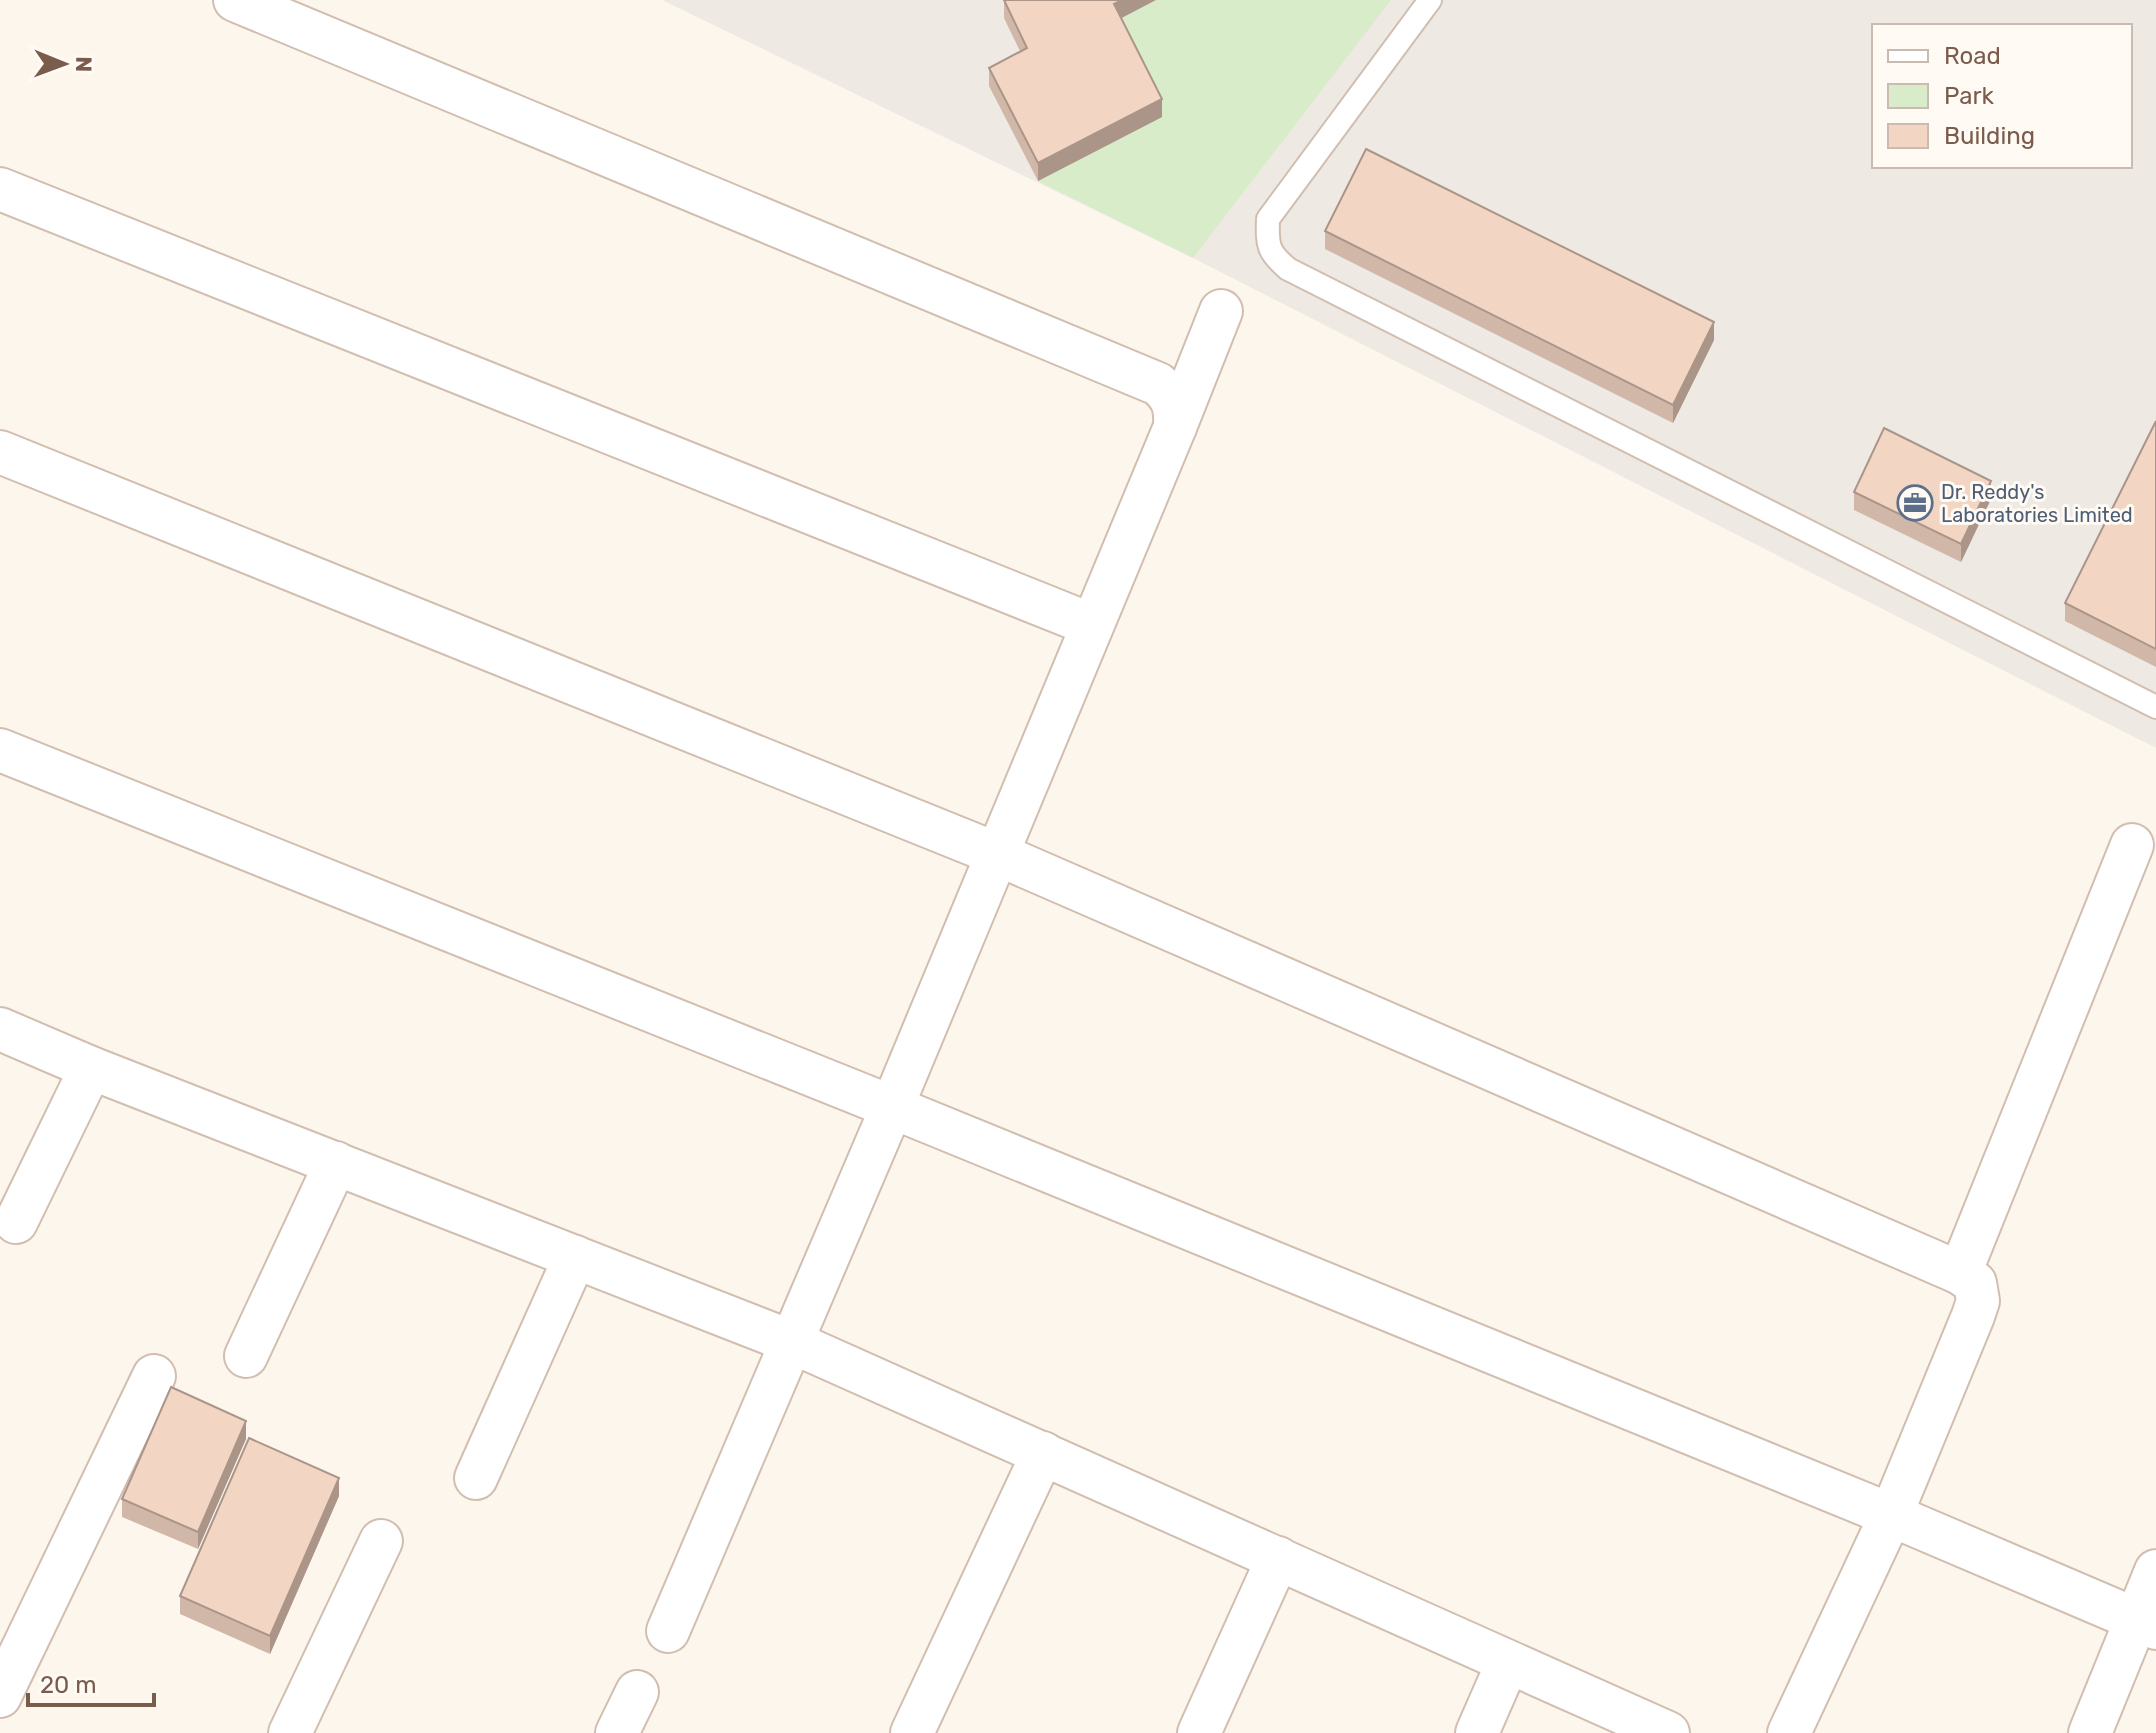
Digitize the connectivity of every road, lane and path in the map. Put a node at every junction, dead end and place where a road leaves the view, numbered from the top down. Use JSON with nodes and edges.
{"nodes":[{"id":1,"x":235,"y":0,"type":"edge"},
{"id":2,"x":1430,"y":0,"type":"edge"},
{"id":3,"x":0,"y":189,"type":"edge"},
{"id":4,"x":1221,"y":311,"type":"dead end"},
{"id":5,"x":1175,"y":427,"type":"junction"},
{"id":6,"x":0,"y":452,"type":"edge"},
{"id":7,"x":1092,"y":625,"type":"junction"},
{"id":8,"x":2156,"y":707,"type":"edge"},
{"id":9,"x":0,"y":750,"type":"edge"},
{"id":10,"x":2132,"y":845,"type":"dead end"},
{"id":11,"x":997,"y":854,"type":"junction"},
{"id":12,"x":0,"y":1029,"type":"edge"},
{"id":13,"x":91,"y":1068,"type":"junction"},
{"id":14,"x":892,"y":1107,"type":"junction"},
{"id":15,"x":336,"y":1163,"type":"junction"},
{"id":16,"x":16,"y":1222,"type":"dead end"},
{"id":17,"x":575,"y":1257,"type":"junction"},
{"id":18,"x":1960,"y":1273,"type":"junction"},
{"id":19,"x":792,"y":1342,"type":"junction"},
{"id":20,"x":246,"y":1356,"type":"dead end"},
{"id":21,"x":154,"y":1376,"type":"dead end"},
{"id":22,"x":1043,"y":1453,"type":"junction"},
{"id":23,"x":476,"y":1478,"type":"dead end"},
{"id":24,"x":1891,"y":1515,"type":"junction"},
{"id":25,"x":381,"y":1541,"type":"dead end"},
{"id":26,"x":1278,"y":1558,"type":"junction"},
{"id":27,"x":2156,"y":1571,"type":"edge"},
{"id":28,"x":2146,"y":1624,"type":"edge"},
{"id":29,"x":668,"y":1631,"type":"dead end"},
{"id":30,"x":1508,"y":1662,"type":"junction"},
{"id":31,"x":637,"y":1692,"type":"dead end"},
{"id":32,"x":0,"y":1696,"type":"edge"},
{"id":33,"x":290,"y":1733,"type":"edge"},
{"id":34,"x":617,"y":1733,"type":"edge"},
{"id":35,"x":912,"y":1733,"type":"edge"},
{"id":36,"x":1199,"y":1733,"type":"edge"},
{"id":37,"x":1477,"y":1733,"type":"edge"},
{"id":38,"x":1668,"y":1733,"type":"edge"},
{"id":39,"x":1789,"y":1733,"type":"edge"},
{"id":40,"x":2090,"y":1733,"type":"edge"}],
"edges":[{"from":1,"to":5,"type":"street"},
{"from":2,"to":8,"type":"lane"},
{"from":3,"to":7,"type":"street"},
{"from":4,"to":5,"type":"street"},
{"from":5,"to":7,"type":"street"},
{"from":6,"to":11,"type":"street"},
{"from":7,"to":11,"type":"street"},
{"from":9,"to":14,"type":"street"},
{"from":10,"to":18,"type":"street"},
{"from":11,"to":14,"type":"street"},
{"from":11,"to":18,"type":"street"},
{"from":12,"to":13,"type":"street"},
{"from":13,"to":15,"type":"street"},
{"from":13,"to":16,"type":"street"},
{"from":14,"to":19,"type":"street"},
{"from":14,"to":24,"type":"street"},
{"from":15,"to":17,"type":"street"},
{"from":15,"to":20,"type":"street"},
{"from":17,"to":19,"type":"street"},
{"from":17,"to":23,"type":"street"},
{"from":18,"to":24,"type":"street"},
{"from":19,"to":22,"type":"street"},
{"from":19,"to":29,"type":"street"},
{"from":21,"to":32,"type":"street"},
{"from":22,"to":26,"type":"street"},
{"from":22,"to":35,"type":"street"},
{"from":24,"to":28,"type":"street"},
{"from":24,"to":39,"type":"street"},
{"from":25,"to":33,"type":"street"},
{"from":26,"to":30,"type":"street"},
{"from":26,"to":36,"type":"street"},
{"from":27,"to":28,"type":"street"},
{"from":28,"to":40,"type":"street"},
{"from":30,"to":37,"type":"street"},
{"from":30,"to":38,"type":"street"},
{"from":31,"to":34,"type":"street"}]}
